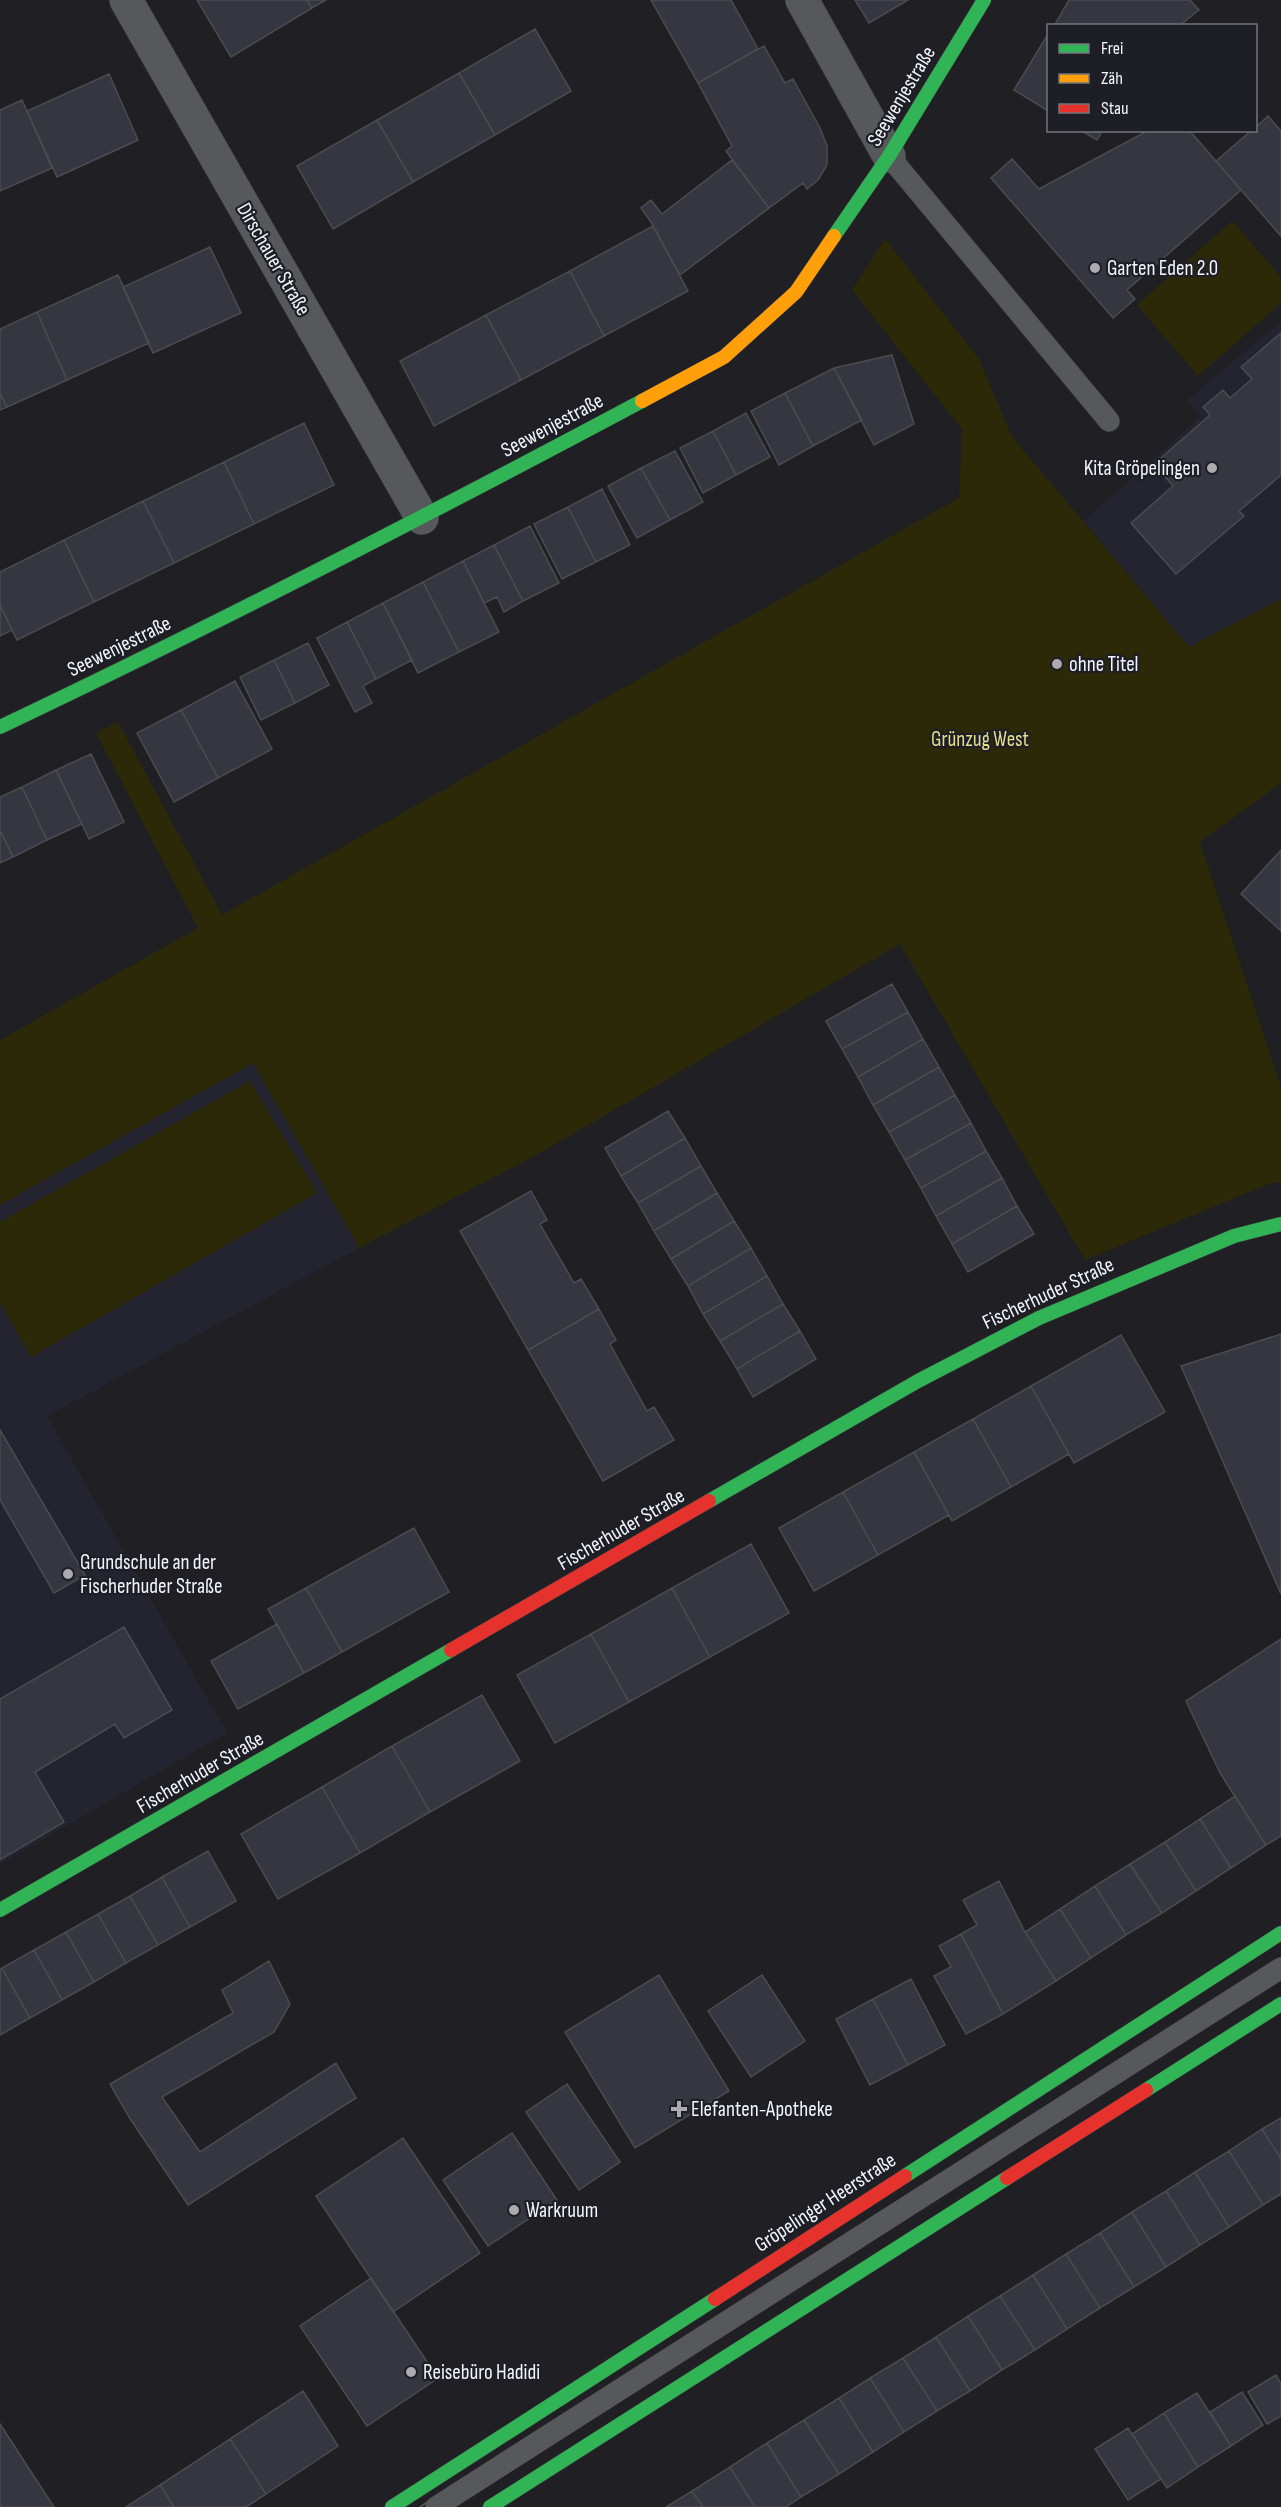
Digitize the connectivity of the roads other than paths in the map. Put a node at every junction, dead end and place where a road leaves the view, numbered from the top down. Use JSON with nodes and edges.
{"nodes":[{"id":1,"x":126,"y":0,"type":"edge"},
{"id":2,"x":802,"y":0,"type":"edge"},
{"id":3,"x":984,"y":0,"type":"edge"},
{"id":4,"x":889,"y":156,"type":"junction"},
{"id":5,"x":1109,"y":421,"type":"dead end"},
{"id":6,"x":422,"y":518,"type":"junction"},
{"id":7,"x":0,"y":727,"type":"edge"},
{"id":8,"x":1281,"y":1224,"type":"edge"},
{"id":9,"x":0,"y":1910,"type":"edge"},
{"id":10,"x":1281,"y":1933,"type":"edge"},
{"id":11,"x":1281,"y":1968,"type":"edge"},
{"id":12,"x":1281,"y":2004,"type":"edge"},
{"id":13,"x":392,"y":2507,"type":"edge"},
{"id":14,"x":436,"y":2507,"type":"edge"},
{"id":15,"x":490,"y":2507,"type":"edge"}],
"edges":[{"from":1,"to":6,"type":"street","name":"Dirschauer Straße"},
{"from":2,"to":4,"type":"street"},
{"from":3,"to":4,"type":"street","name":"Seewenjestraße"},
{"from":4,"to":5,"type":"lane"},
{"from":4,"to":6,"type":"street","name":"Seewenjestraße"},
{"from":6,"to":7,"type":"street","name":"Seewenjestraße"},
{"from":8,"to":9,"type":"street","name":"Fischerhuder Straße"},
{"from":10,"to":13,"type":"street","name":"Gröpelinger Heerstraße"},
{"from":11,"to":14,"type":"lane"},
{"from":12,"to":15,"type":"street"}]}
